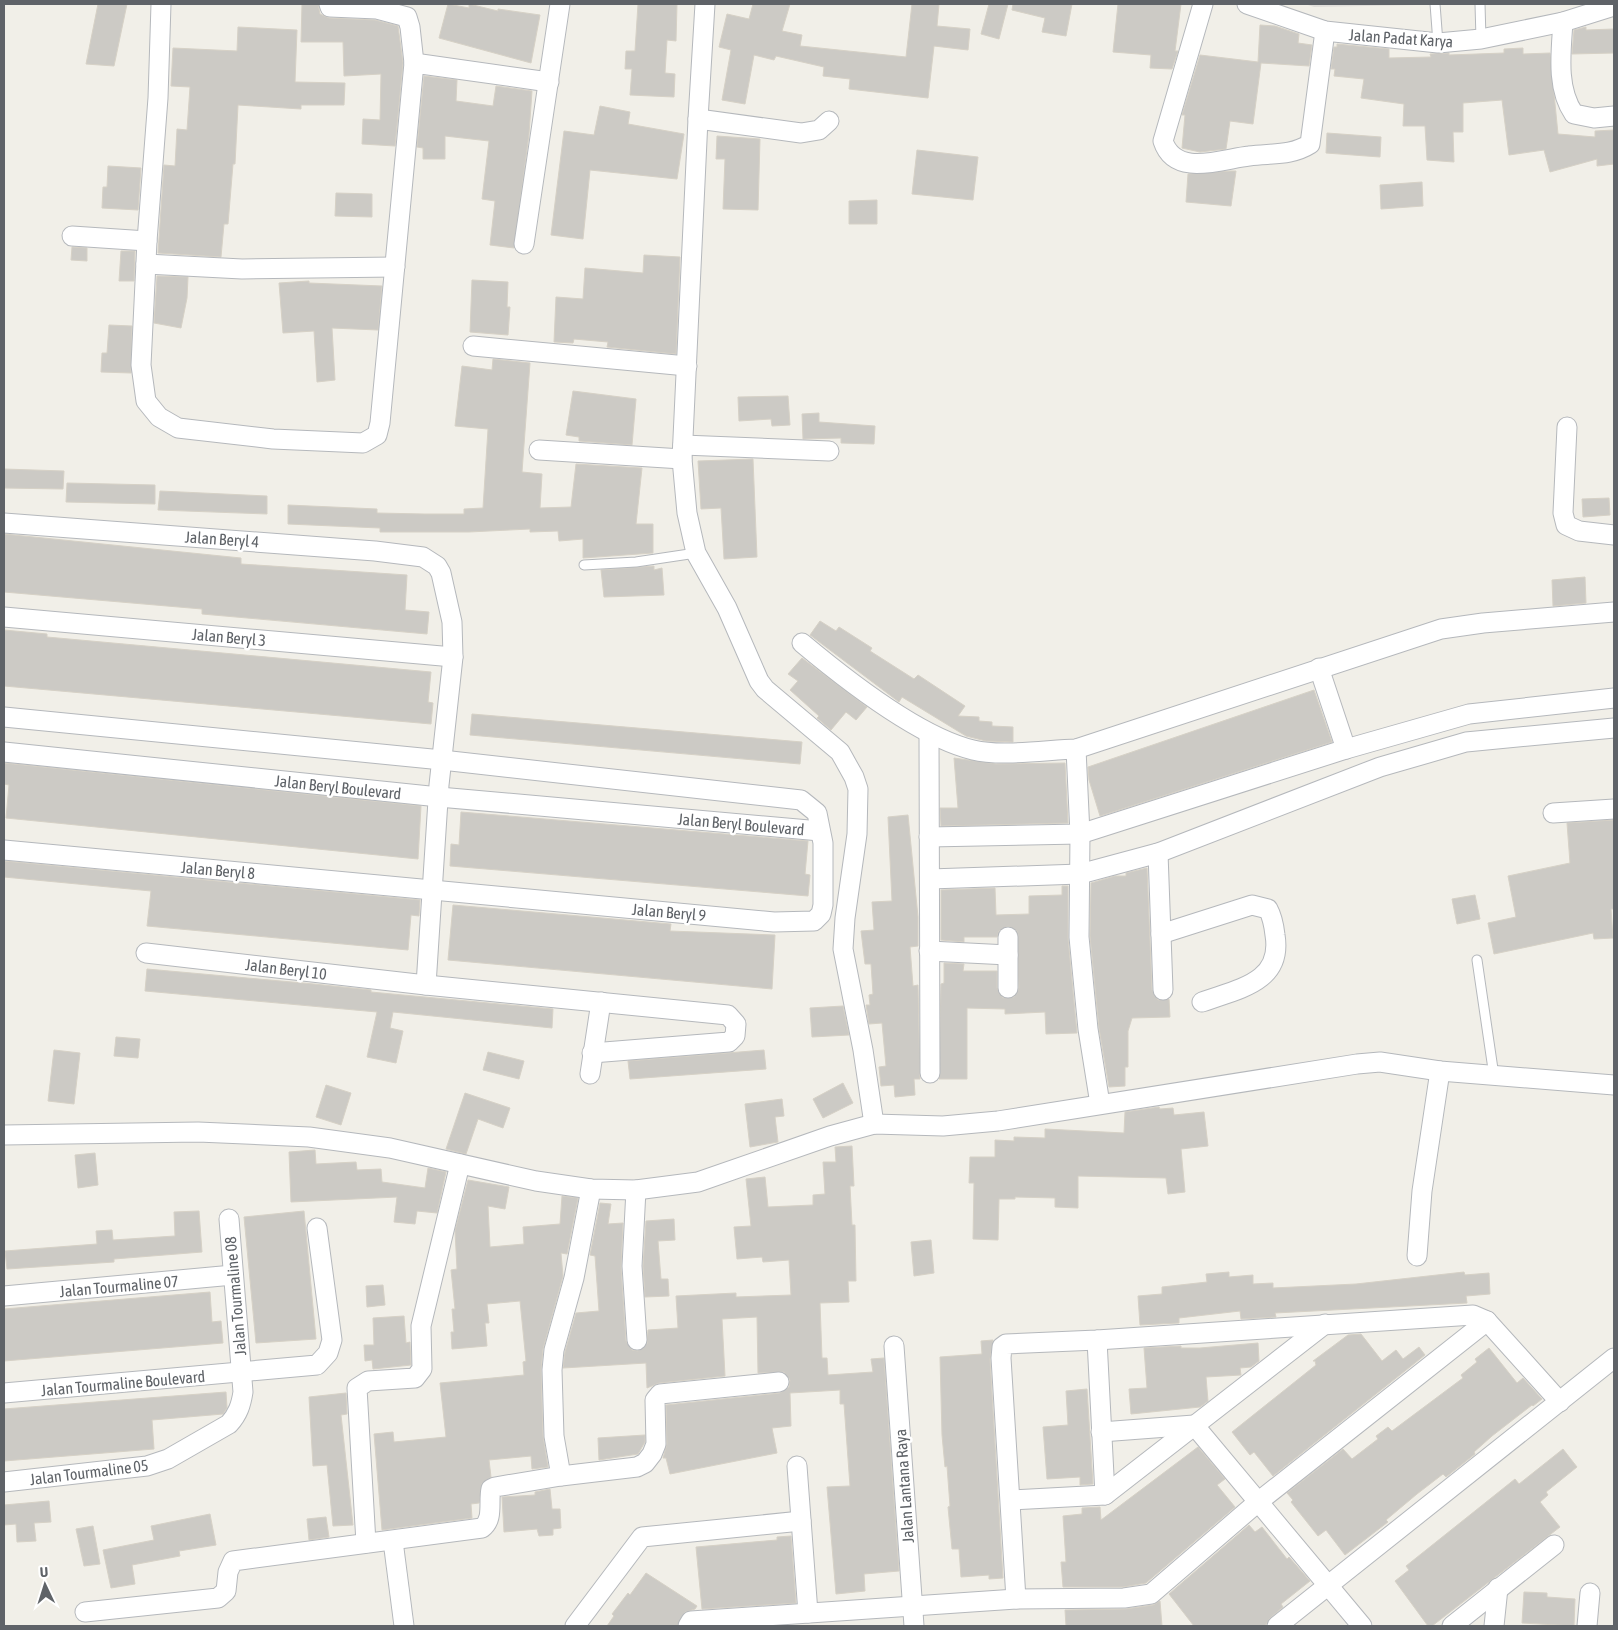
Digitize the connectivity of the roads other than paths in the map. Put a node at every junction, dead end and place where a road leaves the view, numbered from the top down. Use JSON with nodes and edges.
{"nodes":[{"id":1,"x":161,"y":4,"type":"edge"},
{"id":2,"x":329,"y":4,"type":"edge"},
{"id":3,"x":560,"y":4,"type":"edge"},
{"id":4,"x":705,"y":4,"type":"edge"},
{"id":5,"x":1202,"y":4,"type":"edge"},
{"id":6,"x":1247,"y":4,"type":"edge"},
{"id":7,"x":1435,"y":4,"type":"edge"},
{"id":8,"x":1480,"y":4,"type":"edge"},
{"id":9,"x":1614,"y":6,"type":"edge"},
{"id":10,"x":1563,"y":22,"type":"junction"},
{"id":11,"x":1325,"y":31,"type":"junction"},
{"id":12,"x":1482,"y":39,"type":"junction"},
{"id":13,"x":1438,"y":43,"type":"junction"},
{"id":14,"x":414,"y":64,"type":"junction"},
{"id":15,"x":549,"y":82,"type":"junction"},
{"id":16,"x":1614,"y":116,"type":"edge"},
{"id":17,"x":698,"y":119,"type":"junction"},
{"id":18,"x":829,"y":121,"type":"dead end"},
{"id":19,"x":72,"y":236,"type":"dead end"},
{"id":20,"x":147,"y":241,"type":"junction"},
{"id":21,"x":524,"y":244,"type":"dead end"},
{"id":22,"x":146,"y":264,"type":"junction"},
{"id":23,"x":395,"y":267,"type":"junction"},
{"id":24,"x":473,"y":346,"type":"dead end"},
{"id":25,"x":687,"y":366,"type":"junction"},
{"id":26,"x":1567,"y":426,"type":"dead end"},
{"id":27,"x":539,"y":450,"type":"dead end"},
{"id":28,"x":829,"y":451,"type":"dead end"},
{"id":29,"x":683,"y":452,"type":"junction"},
{"id":30,"x":4,"y":523,"type":"edge"},
{"id":31,"x":1614,"y":535,"type":"edge"},
{"id":32,"x":696,"y":553,"type":"junction"},
{"id":33,"x":584,"y":565,"type":"dead end"},
{"id":34,"x":1614,"y":612,"type":"edge"},
{"id":35,"x":4,"y":616,"type":"edge"},
{"id":36,"x":802,"y":643,"type":"dead end"},
{"id":37,"x":453,"y":657,"type":"junction"},
{"id":38,"x":1319,"y":668,"type":"junction"},
{"id":39,"x":1614,"y":698,"type":"edge"},
{"id":40,"x":4,"y":718,"type":"edge"},
{"id":41,"x":1614,"y":728,"type":"edge"},
{"id":42,"x":929,"y":734,"type":"junction"},
{"id":43,"x":1374,"y":741,"type":"junction"},
{"id":44,"x":1076,"y":749,"type":"junction"},
{"id":45,"x":1346,"y":749,"type":"junction"},
{"id":46,"x":4,"y":752,"type":"edge"},
{"id":47,"x":1380,"y":767,"type":"junction"},
{"id":48,"x":440,"y":778,"type":"junction"},
{"id":49,"x":1614,"y":809,"type":"edge"},
{"id":50,"x":1553,"y":813,"type":"dead end"},
{"id":51,"x":820,"y":832,"type":"junction"},
{"id":52,"x":1080,"y":834,"type":"junction"},
{"id":53,"x":929,"y":837,"type":"junction"},
{"id":54,"x":4,"y":850,"type":"edge"},
{"id":55,"x":1158,"y":853,"type":"junction"},
{"id":56,"x":1080,"y":874,"type":"junction"},
{"id":57,"x":930,"y":879,"type":"junction"},
{"id":58,"x":432,"y":890,"type":"junction"},
{"id":59,"x":1161,"y":934,"type":"junction"},
{"id":60,"x":929,"y":951,"type":"junction"},
{"id":61,"x":146,"y":953,"type":"dead end"},
{"id":62,"x":1477,"y":960,"type":"dead end"},
{"id":63,"x":426,"y":985,"type":"junction"},
{"id":64,"x":1008,"y":988,"type":"dead end"},
{"id":65,"x":1163,"y":990,"type":"dead end"},
{"id":66,"x":601,"y":1002,"type":"junction"},
{"id":67,"x":1202,"y":1002,"type":"dead end"},
{"id":68,"x":592,"y":1053,"type":"junction"},
{"id":69,"x":1440,"y":1070,"type":"junction"},
{"id":70,"x":930,"y":1073,"type":"dead end"},
{"id":71,"x":590,"y":1074,"type":"dead end"},
{"id":72,"x":1494,"y":1076,"type":"junction"},
{"id":73,"x":1614,"y":1085,"type":"edge"},
{"id":74,"x":1100,"y":1104,"type":"junction"},
{"id":75,"x":874,"y":1124,"type":"junction"},
{"id":76,"x":4,"y":1135,"type":"edge"},
{"id":77,"x":460,"y":1164,"type":"junction"},
{"id":78,"x":591,"y":1188,"type":"junction"},
{"id":79,"x":636,"y":1190,"type":"junction"},
{"id":80,"x":229,"y":1219,"type":"dead end"},
{"id":81,"x":316,"y":1228,"type":"dead end"},
{"id":82,"x":1417,"y":1256,"type":"dead end"},
{"id":83,"x":234,"y":1275,"type":"junction"},
{"id":84,"x":4,"y":1296,"type":"edge"},
{"id":85,"x":1487,"y":1321,"type":"junction"},
{"id":86,"x":1324,"y":1324,"type":"junction"},
{"id":87,"x":637,"y":1340,"type":"dead end"},
{"id":88,"x":1097,"y":1340,"type":"junction"},
{"id":89,"x":894,"y":1346,"type":"dead end"},
{"id":90,"x":1614,"y":1358,"type":"edge"},
{"id":91,"x":241,"y":1372,"type":"junction"},
{"id":92,"x":779,"y":1382,"type":"dead end"},
{"id":93,"x":4,"y":1393,"type":"edge"},
{"id":94,"x":1560,"y":1402,"type":"junction"},
{"id":95,"x":1194,"y":1425,"type":"junction"},
{"id":96,"x":1101,"y":1432,"type":"junction"},
{"id":97,"x":797,"y":1466,"type":"dead end"},
{"id":98,"x":562,"y":1476,"type":"junction"},
{"id":99,"x":4,"y":1482,"type":"edge"},
{"id":100,"x":1105,"y":1495,"type":"junction"},
{"id":101,"x":1011,"y":1500,"type":"junction"},
{"id":102,"x":1258,"y":1502,"type":"junction"},
{"id":103,"x":801,"y":1521,"type":"junction"},
{"id":104,"x":393,"y":1541,"type":"junction"},
{"id":105,"x":366,"y":1543,"type":"junction"},
{"id":106,"x":1554,"y":1545,"type":"dead end"},
{"id":107,"x":1327,"y":1586,"type":"junction"},
{"id":108,"x":1498,"y":1588,"type":"junction"},
{"id":109,"x":1590,"y":1593,"type":"dead end"},
{"id":110,"x":1016,"y":1599,"type":"junction"},
{"id":111,"x":912,"y":1606,"type":"junction"},
{"id":112,"x":85,"y":1612,"type":"dead end"},
{"id":113,"x":808,"y":1613,"type":"junction"},
{"id":114,"x":404,"y":1626,"type":"edge"},
{"id":115,"x":575,"y":1626,"type":"edge"},
{"id":116,"x":688,"y":1626,"type":"edge"},
{"id":117,"x":914,"y":1626,"type":"edge"},
{"id":118,"x":1277,"y":1626,"type":"edge"},
{"id":119,"x":1362,"y":1626,"type":"edge"},
{"id":120,"x":1452,"y":1626,"type":"edge"},
{"id":121,"x":1494,"y":1626,"type":"edge"},
{"id":122,"x":1587,"y":1626,"type":"edge"}],
"edges":[{"from":1,"to":20,"type":"street"},
{"from":2,"to":14,"type":"street"},
{"from":3,"to":15,"type":"street"},
{"from":4,"to":17,"type":"street"},
{"from":5,"to":11,"type":"street"},
{"from":6,"to":11,"type":"street","name":"Jalan Padat Karya"},
{"from":7,"to":13,"type":"lane"},
{"from":8,"to":12,"type":"lane"},
{"from":9,"to":10,"type":"street","name":"Jalan Padat Karya"},
{"from":10,"to":12,"type":"street","name":"Jalan Padat Karya"},
{"from":10,"to":16,"type":"street"},
{"from":11,"to":13,"type":"street","name":"Jalan Padat Karya"},
{"from":12,"to":13,"type":"street","name":"Jalan Padat Karya"},
{"from":14,"to":15,"type":"street"},
{"from":14,"to":23,"type":"street"},
{"from":15,"to":21,"type":"street"},
{"from":17,"to":18,"type":"street"},
{"from":17,"to":25,"type":"street"},
{"from":19,"to":20,"type":"street"},
{"from":20,"to":22,"type":"street"},
{"from":22,"to":23,"type":"street"},
{"from":22,"to":23,"type":"street"},
{"from":24,"to":25,"type":"street"},
{"from":25,"to":29,"type":"street"},
{"from":26,"to":31,"type":"street"},
{"from":27,"to":29,"type":"street"},
{"from":28,"to":29,"type":"street"},
{"from":29,"to":32,"type":"street"},
{"from":30,"to":37,"type":"street","name":"Jalan Beryl 4"},
{"from":32,"to":33,"type":"lane"},
{"from":32,"to":75,"type":"street"},
{"from":34,"to":38,"type":"street"},
{"from":35,"to":37,"type":"street","name":"Jalan Beryl 3"},
{"from":36,"to":42,"type":"street"},
{"from":37,"to":48,"type":"street"},
{"from":38,"to":44,"type":"street"},
{"from":38,"to":45,"type":"street"},
{"from":39,"to":43,"type":"street"},
{"from":40,"to":48,"type":"street","name":"Jalan Beryl Boulevard"},
{"from":41,"to":47,"type":"street"},
{"from":42,"to":44,"type":"street"},
{"from":42,"to":53,"type":"street"},
{"from":43,"to":45,"type":"street"},
{"from":43,"to":47,"type":"street"},
{"from":44,"to":52,"type":"street"},
{"from":45,"to":52,"type":"street"},
{"from":46,"to":48,"type":"street","name":"Jalan Beryl Boulevard"},
{"from":47,"to":55,"type":"street"},
{"from":48,"to":51,"type":"street","name":"Jalan Beryl Boulevard"},
{"from":48,"to":51,"type":"street","name":"Jalan Beryl Boulevard"},
{"from":48,"to":58,"type":"street"},
{"from":49,"to":50,"type":"street"},
{"from":51,"to":58,"type":"street","name":"Jalan Beryl 9"},
{"from":52,"to":53,"type":"street"},
{"from":52,"to":56,"type":"street"},
{"from":53,"to":57,"type":"street"},
{"from":54,"to":58,"type":"street","name":"Jalan Beryl 8"},
{"from":55,"to":56,"type":"street"},
{"from":55,"to":59,"type":"street"},
{"from":56,"to":57,"type":"street"},
{"from":56,"to":74,"type":"street"},
{"from":57,"to":60,"type":"street"},
{"from":58,"to":63,"type":"street"},
{"from":59,"to":65,"type":"street"},
{"from":59,"to":67,"type":"street"},
{"from":60,"to":64,"type":"street"},
{"from":60,"to":70,"type":"street"},
{"from":61,"to":63,"type":"street","name":"Jalan Beryl 10"},
{"from":62,"to":72,"type":"lane"},
{"from":63,"to":66,"type":"street"},
{"from":66,"to":68,"type":"street"},
{"from":66,"to":68,"type":"street"},
{"from":68,"to":71,"type":"street"},
{"from":69,"to":72,"type":"street"},
{"from":69,"to":74,"type":"street"},
{"from":69,"to":82,"type":"street"},
{"from":72,"to":73,"type":"street"},
{"from":74,"to":75,"type":"street"},
{"from":75,"to":79,"type":"street"},
{"from":76,"to":77,"type":"street"},
{"from":77,"to":78,"type":"street"},
{"from":77,"to":105,"type":"street"},
{"from":78,"to":79,"type":"street"},
{"from":78,"to":98,"type":"street"},
{"from":79,"to":87,"type":"street"},
{"from":80,"to":83,"type":"street","name":"Jalan Tourmaline 08"},
{"from":81,"to":91,"type":"street","name":"Jalan Tourmaline Boulevard"},
{"from":83,"to":84,"type":"street","name":"Jalan Tourmaline 07"},
{"from":83,"to":91,"type":"street","name":"Jalan Tourmaline 08"},
{"from":85,"to":86,"type":"street"},
{"from":85,"to":94,"type":"street"},
{"from":85,"to":102,"type":"street"},
{"from":86,"to":88,"type":"street"},
{"from":86,"to":95,"type":"street"},
{"from":88,"to":96,"type":"street"},
{"from":88,"to":101,"type":"street"},
{"from":89,"to":111,"type":"street","name":"Jalan Lantana Raya"},
{"from":90,"to":94,"type":"street"},
{"from":91,"to":93,"type":"street","name":"Jalan Tourmaline Boulevard"},
{"from":91,"to":99,"type":"street","name":"Jalan Tourmaline 05"},
{"from":92,"to":98,"type":"street"},
{"from":94,"to":107,"type":"street"},
{"from":95,"to":96,"type":"street"},
{"from":95,"to":100,"type":"street"},
{"from":95,"to":102,"type":"street"},
{"from":96,"to":100,"type":"street"},
{"from":97,"to":103,"type":"street"},
{"from":98,"to":104,"type":"street"},
{"from":100,"to":101,"type":"street"},
{"from":101,"to":110,"type":"street"},
{"from":102,"to":107,"type":"street"},
{"from":102,"to":110,"type":"street"},
{"from":103,"to":113,"type":"street"},
{"from":103,"to":115,"type":"street"},
{"from":104,"to":105,"type":"street"},
{"from":104,"to":114,"type":"street"},
{"from":105,"to":112,"type":"street"},
{"from":106,"to":108,"type":"street"},
{"from":107,"to":118,"type":"street"},
{"from":107,"to":119,"type":"street"},
{"from":108,"to":120,"type":"street"},
{"from":108,"to":121,"type":"street"},
{"from":109,"to":122,"type":"street"},
{"from":110,"to":111,"type":"street"},
{"from":111,"to":113,"type":"street"},
{"from":111,"to":117,"type":"street","name":"Jalan Lantana Raya"},
{"from":113,"to":116,"type":"street"}]}
